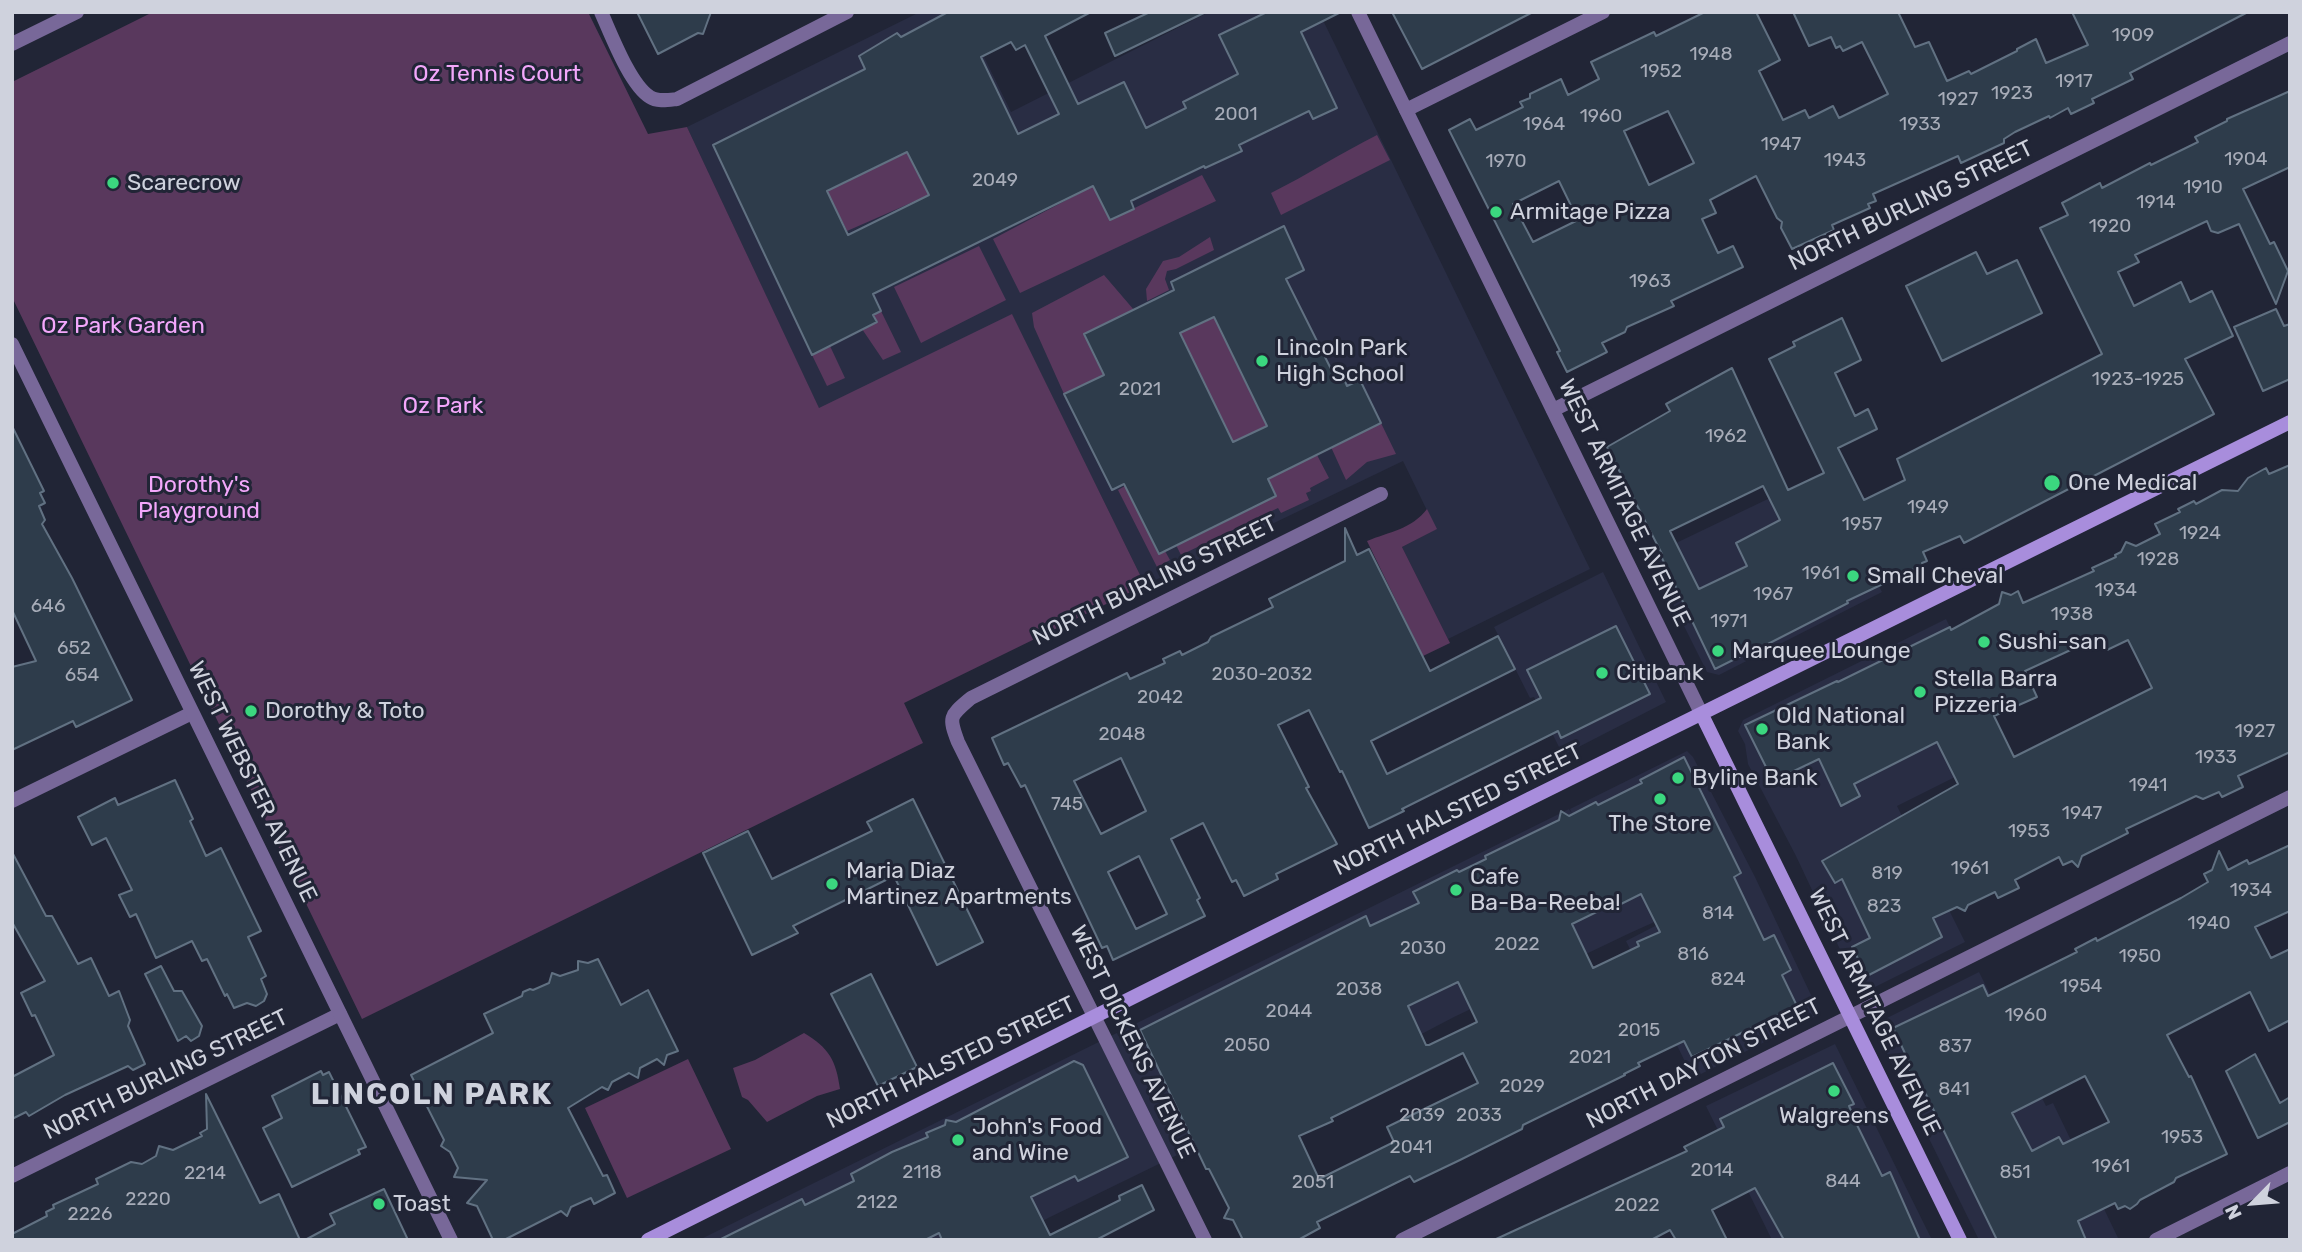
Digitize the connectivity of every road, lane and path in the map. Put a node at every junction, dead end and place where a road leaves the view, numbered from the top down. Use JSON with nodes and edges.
{"nodes":[{"id":1,"x":77,"y":12,"type":"edge"},
{"id":2,"x":601,"y":12,"type":"edge"},
{"id":3,"x":847,"y":12,"type":"edge"},
{"id":4,"x":1358,"y":12,"type":"edge"},
{"id":5,"x":1603,"y":12,"type":"edge"},
{"id":6,"x":2290,"y":43,"type":"edge"},
{"id":7,"x":12,"y":44,"type":"edge"},
{"id":8,"x":1406,"y":110,"type":"junction"},
{"id":9,"x":12,"y":344,"type":"edge"},
{"id":10,"x":1553,"y":410,"type":"junction"},
{"id":11,"x":2290,"y":422,"type":"edge"},
{"id":12,"x":1381,"y":494,"type":"dead end"},
{"id":13,"x":192,"y":712,"type":"junction"},
{"id":14,"x":953,"y":713,"type":"joint"},
{"id":15,"x":1702,"y":715,"type":"junction"},
{"id":16,"x":2290,"y":797,"type":"edge"},
{"id":17,"x":12,"y":801,"type":"edge"},
{"id":18,"x":340,"y":1014,"type":"junction"},
{"id":19,"x":1095,"y":1016,"type":"junction"},
{"id":20,"x":1850,"y":1016,"type":"junction"},
{"id":21,"x":2290,"y":1173,"type":"edge"},
{"id":22,"x":12,"y":1176,"type":"edge"},
{"id":23,"x":451,"y":1240,"type":"edge"},
{"id":24,"x":648,"y":1240,"type":"edge"},
{"id":25,"x":1205,"y":1240,"type":"edge"},
{"id":26,"x":1402,"y":1240,"type":"edge"},
{"id":27,"x":1960,"y":1240,"type":"edge"},
{"id":28,"x":2156,"y":1240,"type":"edge"}],
"edges":[{"from":1,"to":7,"type":"street"},
{"from":2,"to":3,"type":"street"},
{"from":4,"to":8,"type":"street","name":"WEST ARMITAGE AVENUE"},
{"from":5,"to":8,"type":"street"},
{"from":6,"to":10,"type":"street","name":"NORTH BURLING STREET"},
{"from":8,"to":10,"type":"street","name":"WEST ARMITAGE AVENUE"},
{"from":9,"to":13,"type":"street","name":"WEST WEBSTER AVENUE"},
{"from":10,"to":15,"type":"street","name":"WEST ARMITAGE AVENUE"},
{"from":11,"to":15,"type":"main road","name":"NORTH HALSTED STREET"},
{"from":12,"to":14,"type":"street","name":"NORTH BURLING STREET"},
{"from":13,"to":17,"type":"street"},
{"from":13,"to":18,"type":"street","name":"WEST WEBSTER AVENUE"},
{"from":14,"to":19,"type":"street","name":"WEST DICKENS AVENUE"},
{"from":15,"to":19,"type":"main road","name":"NORTH HALSTED STREET"},
{"from":15,"to":20,"type":"main road","name":"WEST ARMITAGE AVENUE"},
{"from":16,"to":20,"type":"street","name":"NORTH DAYTON STREET"},
{"from":18,"to":22,"type":"street","name":"NORTH BURLING STREET"},
{"from":18,"to":23,"type":"street","name":"WEST WEBSTER AVENUE"},
{"from":19,"to":24,"type":"main road","name":"NORTH HALSTED STREET"},
{"from":19,"to":25,"type":"street","name":"WEST DICKENS AVENUE"},
{"from":20,"to":26,"type":"street","name":"NORTH DAYTON STREET"},
{"from":20,"to":27,"type":"main road","name":"WEST ARMITAGE AVENUE"},
{"from":21,"to":28,"type":"street"}]}
